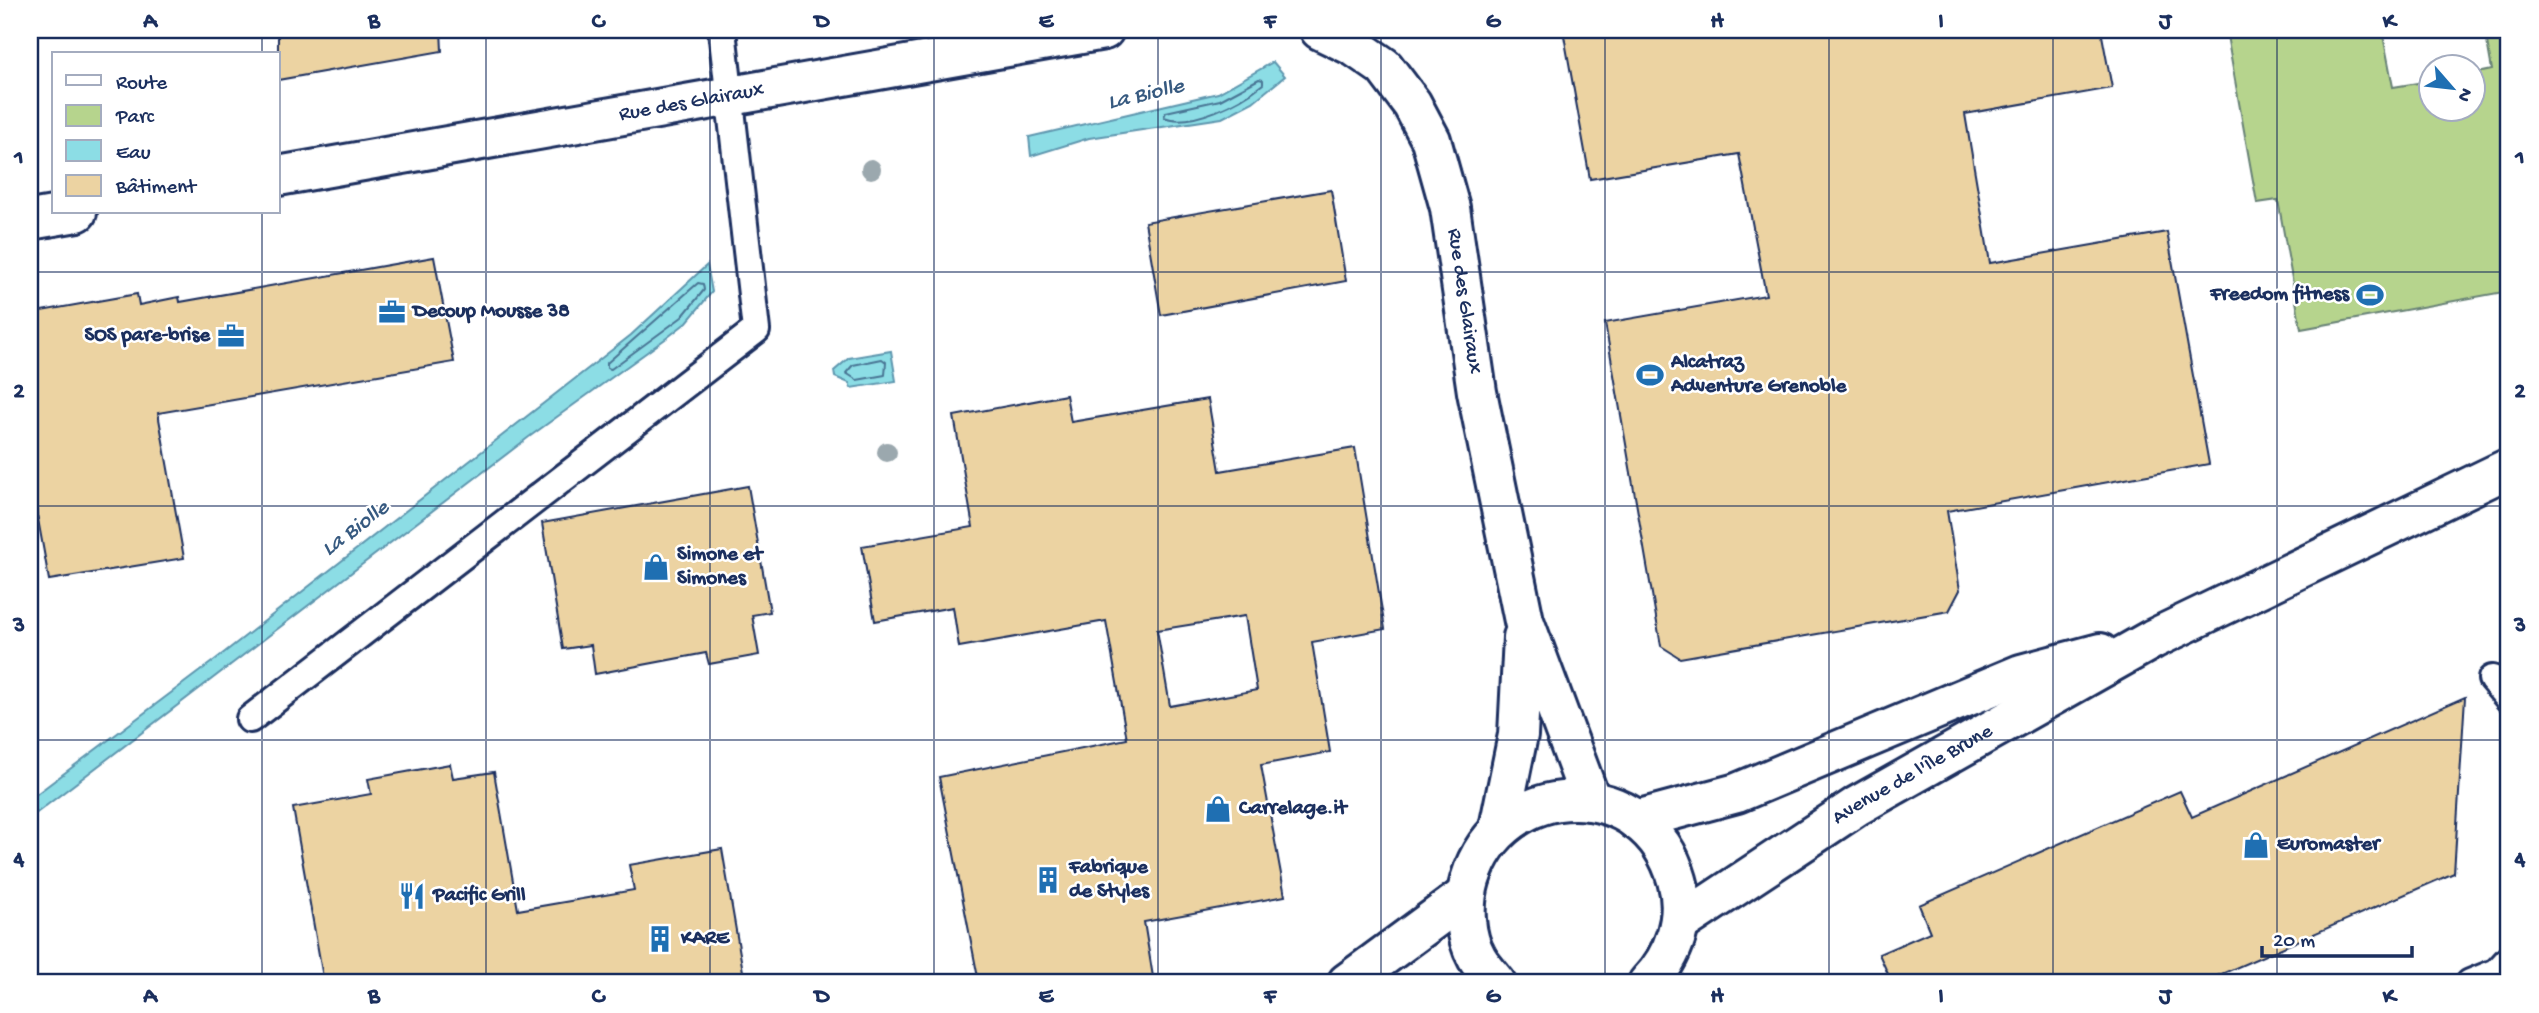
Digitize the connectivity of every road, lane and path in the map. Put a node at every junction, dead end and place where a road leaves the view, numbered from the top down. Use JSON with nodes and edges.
{"nodes":[{"id":1,"x":722,"y":30,"type":"edge"},
{"id":2,"x":1104,"y":30,"type":"edge"},
{"id":3,"x":1320,"y":30,"type":"edge"},
{"id":4,"x":729,"y":96,"type":"junction"},
{"id":5,"x":280,"y":176,"type":"edge"},
{"id":6,"x":65,"y":214,"type":"edge"},
{"id":7,"x":30,"y":220,"type":"edge"},
{"id":8,"x":2509,"y":468,"type":"edge"},
{"id":9,"x":1524,"y":621,"type":"junction"},
{"id":10,"x":2153,"y":639,"type":"junction"},
{"id":11,"x":250,"y":719,"type":"dead end"},
{"id":12,"x":1591,"y":800,"type":"junction"},
{"id":13,"x":1636,"y":820,"type":"junction"},
{"id":14,"x":1499,"y":828,"type":"junction"},
{"id":15,"x":1465,"y":896,"type":"junction"},
{"id":16,"x":1680,"y":923,"type":"junction"},
{"id":17,"x":2509,"y":959,"type":"edge"},
{"id":18,"x":1347,"y":983,"type":"edge"},
{"id":19,"x":1496,"y":983,"type":"edge"},
{"id":20,"x":1648,"y":983,"type":"edge"},
{"id":21,"x":2470,"y":983,"type":"edge"}],
"edges":[{"from":1,"to":4,"type":"lane"},
{"from":2,"to":4,"type":"street","name":"Rue des Glairaux"},
{"from":3,"to":9,"type":"street","name":"Rue des Glairaux"},
{"from":4,"to":5,"type":"street","name":"Rue des Glairaux"},
{"from":4,"to":11,"type":"lane"},
{"from":6,"to":7,"type":"street"},
{"from":8,"to":10,"type":"street","name":"Avenue de l'Île Brune"},
{"from":9,"to":12,"type":"street","name":"Rue des Glairaux"},
{"from":9,"to":14,"type":"street","name":"Rue des Glairaux"},
{"from":10,"to":13,"type":"street","name":"Avenue de l'Île Brune"},
{"from":10,"to":16,"type":"street","name":"Avenue de l'Île Brune"},
{"from":12,"to":13,"type":"street"},
{"from":12,"to":14,"type":"street"},
{"from":13,"to":16,"type":"street"},
{"from":14,"to":15,"type":"street"},
{"from":15,"to":18,"type":"street"},
{"from":15,"to":19,"type":"street"},
{"from":16,"to":20,"type":"street"},
{"from":17,"to":21,"type":"lane"}]}
